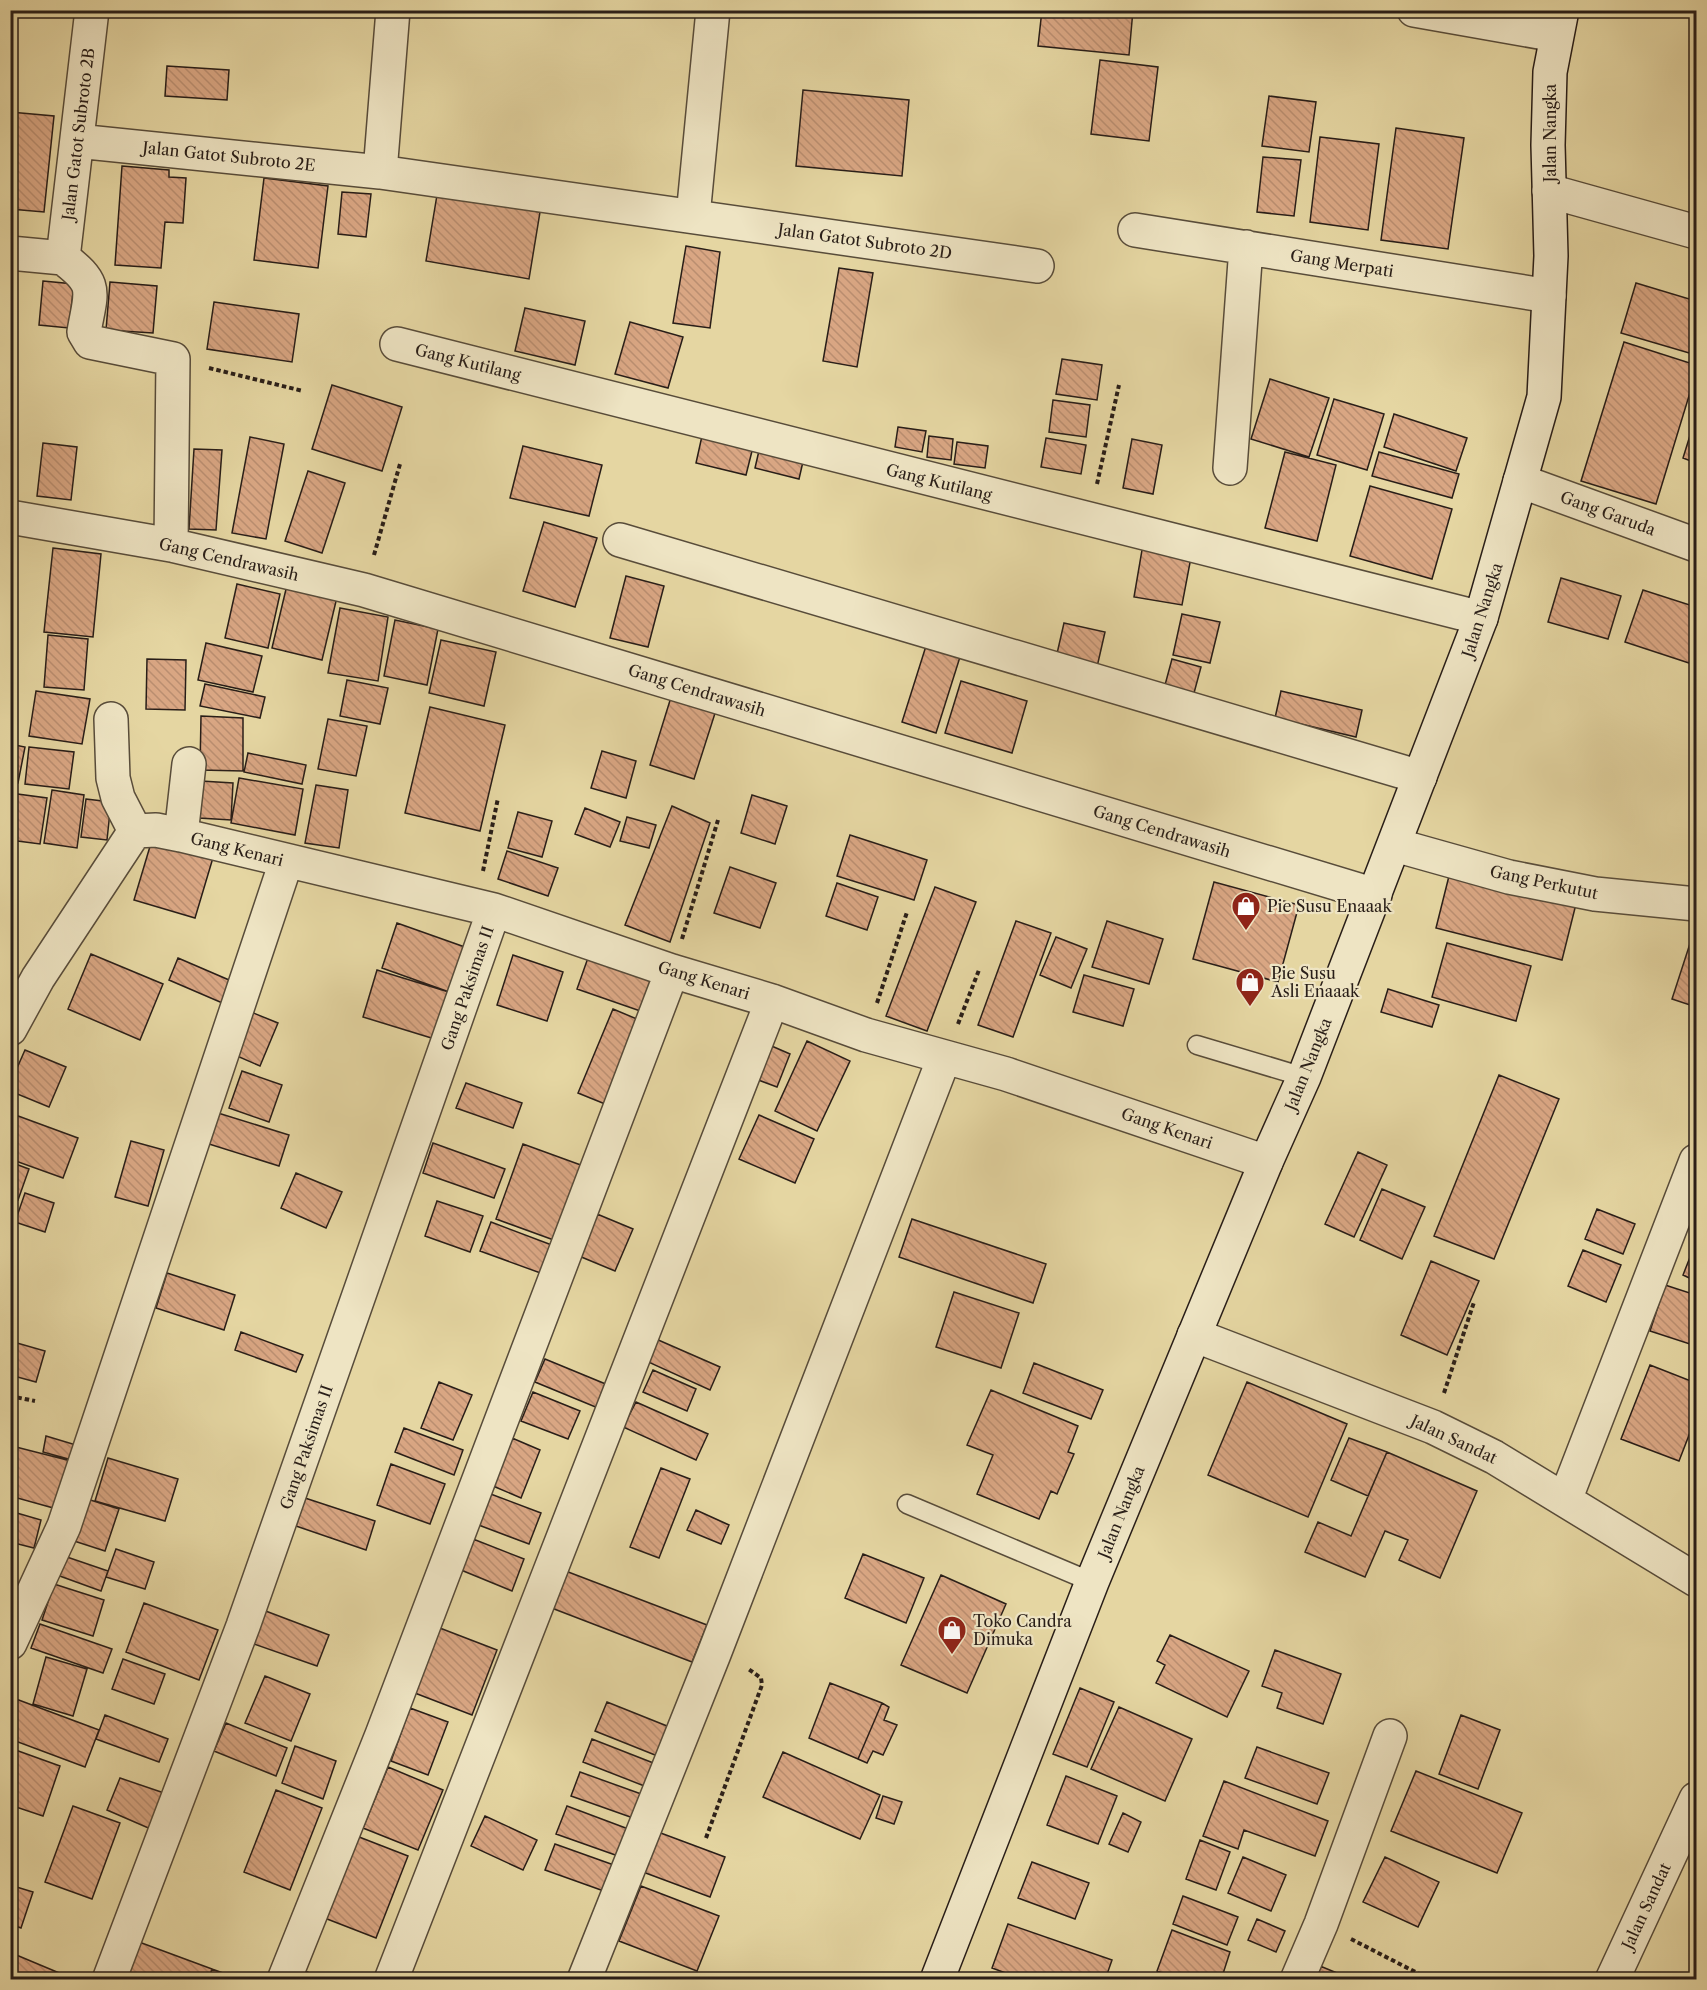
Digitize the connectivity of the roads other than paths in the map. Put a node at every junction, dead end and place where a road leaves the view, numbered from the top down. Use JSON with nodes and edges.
{"nodes":[{"id":1,"x":92,"y":10,"type":"edge"},
{"id":2,"x":393,"y":10,"type":"edge"},
{"id":3,"x":713,"y":10,"type":"edge"},
{"id":4,"x":1414,"y":10,"type":"edge"},
{"id":5,"x":1559,"y":23,"type":"edge"},
{"id":6,"x":77,"y":141,"type":"junction"},
{"id":7,"x":380,"y":172,"type":"junction"},
{"id":8,"x":1550,"y":191,"type":"junction"},
{"id":9,"x":693,"y":216,"type":"junction"},
{"id":10,"x":1135,"y":230,"type":"dead end"},
{"id":11,"x":1696,"y":232,"type":"edge"},
{"id":12,"x":1246,"y":247,"type":"junction"},
{"id":13,"x":10,"y":253,"type":"edge"},
{"id":14,"x":63,"y":258,"type":"junction"},
{"id":15,"x":1036,"y":266,"type":"dead end"},
{"id":16,"x":1550,"y":296,"type":"junction"},
{"id":17,"x":397,"y":344,"type":"dead end"},
{"id":18,"x":1230,"y":468,"type":"dead end"},
{"id":19,"x":1520,"y":481,"type":"junction"},
{"id":20,"x":10,"y":517,"type":"edge"},
{"id":21,"x":620,"y":540,"type":"dead end"},
{"id":22,"x":171,"y":545,"type":"junction"},
{"id":23,"x":1696,"y":545,"type":"edge"},
{"id":24,"x":1481,"y":618,"type":"junction"},
{"id":25,"x":111,"y":719,"type":"dead end"},
{"id":26,"x":189,"y":764,"type":"dead end"},
{"id":27,"x":1420,"y":777,"type":"junction"},
{"id":28,"x":135,"y":831,"type":"junction"},
{"id":29,"x":182,"y":835,"type":"junction"},
{"id":30,"x":1395,"y":845,"type":"junction"},
{"id":31,"x":286,"y":861,"type":"junction"},
{"id":32,"x":1375,"y":895,"type":"junction"},
{"id":33,"x":1696,"y":904,"type":"edge"},
{"id":34,"x":485,"y":908,"type":"junction"},
{"id":35,"x":672,"y":971,"type":"junction"},
{"id":36,"x":772,"y":1001,"type":"junction"},
{"id":37,"x":10,"y":1029,"type":"edge"},
{"id":38,"x":1197,"y":1045,"type":"dead end"},
{"id":39,"x":945,"y":1058,"type":"junction"},
{"id":40,"x":1304,"y":1077,"type":"junction"},
{"id":41,"x":1696,"y":1161,"type":"edge"},
{"id":42,"x":1266,"y":1162,"type":"junction"},
{"id":43,"x":1194,"y":1335,"type":"junction"},
{"id":44,"x":1565,"y":1500,"type":"junction"},
{"id":45,"x":907,"y":1504,"type":"dead end"},
{"id":46,"x":1696,"y":1580,"type":"edge"},
{"id":47,"x":1092,"y":1582,"type":"junction"},
{"id":48,"x":10,"y":1643,"type":"edge"},
{"id":49,"x":1390,"y":1737,"type":"dead end"},
{"id":50,"x":1696,"y":1799,"type":"edge"},
{"id":51,"x":940,"y":1979,"type":"edge"},
{"id":52,"x":109,"y":1980,"type":"edge"},
{"id":53,"x":284,"y":1980,"type":"edge"},
{"id":54,"x":391,"y":1980,"type":"edge"},
{"id":55,"x":584,"y":1980,"type":"edge"},
{"id":56,"x":1297,"y":1980,"type":"edge"},
{"id":57,"x":1611,"y":1980,"type":"edge"}],
"edges":[{"from":1,"to":6,"type":"street","name":"Jalan Gatot Subroto 2B"},
{"from":2,"to":7,"type":"street"},
{"from":3,"to":9,"type":"street"},
{"from":4,"to":5,"type":"street"},
{"from":5,"to":8,"type":"street","name":"Jalan Nangka"},
{"from":6,"to":7,"type":"street","name":"Jalan Gatot Subroto 2E"},
{"from":6,"to":14,"type":"street","name":"Jalan Gatot Subroto 2B"},
{"from":7,"to":9,"type":"street","name":"Jalan Gatot Subroto 2D"},
{"from":8,"to":11,"type":"street"},
{"from":8,"to":16,"type":"street","name":"Jalan Nangka"},
{"from":9,"to":15,"type":"street","name":"Jalan Gatot Subroto 2D"},
{"from":10,"to":12,"type":"street","name":"Gang Merpati"},
{"from":12,"to":16,"type":"street","name":"Gang Merpati"},
{"from":12,"to":18,"type":"street"},
{"from":13,"to":14,"type":"street"},
{"from":14,"to":22,"type":"street"},
{"from":16,"to":19,"type":"street","name":"Jalan Nangka"},
{"from":17,"to":24,"type":"street","name":"Gang Kutilang"},
{"from":19,"to":23,"type":"street","name":"Gang Garuda"},
{"from":19,"to":24,"type":"street","name":"Jalan Nangka"},
{"from":20,"to":22,"type":"street","name":"Gang Cendrawasih"},
{"from":21,"to":27,"type":"street"},
{"from":22,"to":32,"type":"street","name":"Gang Cendrawasih"},
{"from":24,"to":27,"type":"street","name":"Jalan Nangka"},
{"from":25,"to":28,"type":"street"},
{"from":26,"to":29,"type":"street"},
{"from":27,"to":30,"type":"street","name":"Jalan Nangka"},
{"from":28,"to":29,"type":"street","name":"Gang Kenari"},
{"from":28,"to":37,"type":"street"},
{"from":29,"to":31,"type":"street","name":"Gang Kenari"},
{"from":30,"to":32,"type":"street","name":"Jalan Nangka"},
{"from":30,"to":33,"type":"street","name":"Gang Perkutut"},
{"from":31,"to":34,"type":"street","name":"Gang Kenari"},
{"from":31,"to":48,"type":"street"},
{"from":32,"to":40,"type":"street","name":"Jalan Nangka"},
{"from":34,"to":35,"type":"street","name":"Gang Kenari"},
{"from":34,"to":52,"type":"street","name":"Gang Paksimas II"},
{"from":35,"to":36,"type":"street","name":"Gang Kenari"},
{"from":35,"to":53,"type":"street"},
{"from":36,"to":39,"type":"street","name":"Gang Kenari"},
{"from":36,"to":54,"type":"street"},
{"from":38,"to":40,"type":"lane"},
{"from":39,"to":42,"type":"street","name":"Gang Kenari"},
{"from":39,"to":55,"type":"street"},
{"from":40,"to":42,"type":"street","name":"Jalan Nangka"},
{"from":41,"to":44,"type":"street"},
{"from":42,"to":43,"type":"street","name":"Jalan Nangka"},
{"from":43,"to":44,"type":"street","name":"Jalan Sandat"},
{"from":43,"to":47,"type":"street","name":"Jalan Nangka"},
{"from":44,"to":46,"type":"street","name":"Jalan Sandat"},
{"from":45,"to":47,"type":"lane"},
{"from":47,"to":51,"type":"street","name":"Jalan Nangka"},
{"from":49,"to":56,"type":"street"},
{"from":50,"to":57,"type":"street","name":"Jalan Sandat"}]}
